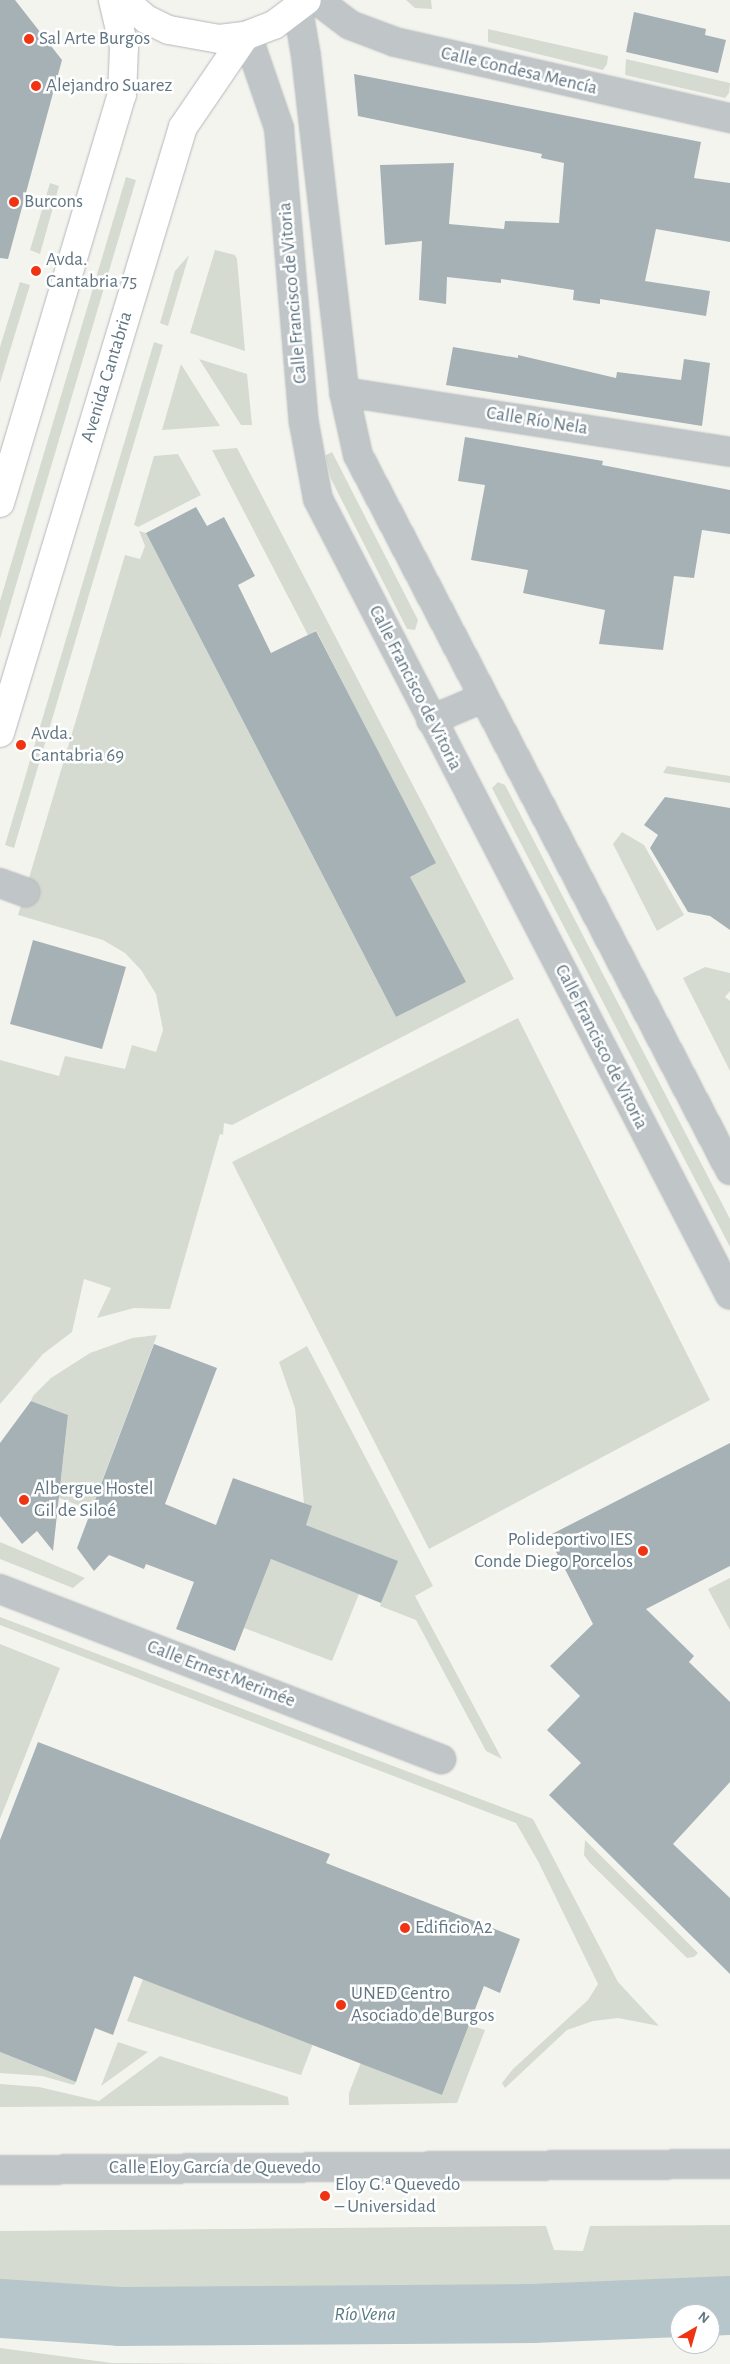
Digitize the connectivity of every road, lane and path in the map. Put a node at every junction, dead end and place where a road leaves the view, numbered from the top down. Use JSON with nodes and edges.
{"nodes":[{"id":1,"x":114,"y":0,"type":"edge"},
{"id":2,"x":124,"y":0,"type":"edge"},
{"id":3,"x":307,"y":3,"type":"edge"},
{"id":4,"x":246,"y":36,"type":"junction"},
{"id":5,"x":730,"y":118,"type":"edge"},
{"id":6,"x":344,"y":392,"type":"junction"},
{"id":7,"x":730,"y":452,"type":"edge"},
{"id":8,"x":0,"y":503,"type":"edge"},
{"id":9,"x":483,"y":698,"type":"junction"},
{"id":10,"x":431,"y":720,"type":"junction"},
{"id":11,"x":0,"y":733,"type":"edge"},
{"id":12,"x":0,"y":883,"type":"edge"},
{"id":13,"x":25,"y":892,"type":"dead end"},
{"id":14,"x":730,"y":1170,"type":"edge"},
{"id":15,"x":730,"y":1295,"type":"edge"},
{"id":16,"x":0,"y":1589,"type":"edge"},
{"id":17,"x":441,"y":1759,"type":"dead end"},
{"id":18,"x":730,"y":2164,"type":"edge"},
{"id":19,"x":0,"y":2170,"type":"edge"}],
"edges":[{"from":1,"to":8,"type":"main road"},
{"from":2,"to":4,"type":"main road"},
{"from":3,"to":4,"type":"main road"},
{"from":3,"to":5,"type":"street","name":"Calle Condesa Mencía"},
{"from":3,"to":6,"type":"street","name":"Calle Francisco de Vitoria"},
{"from":4,"to":10,"type":"street","name":"Calle Francisco de Vitoria"},
{"from":4,"to":11,"type":"main road","name":"Avenida Cantabria"},
{"from":6,"to":7,"type":"street","name":"Calle Río Nela"},
{"from":6,"to":9,"type":"street","name":"Calle Francisco de Vitoria"},
{"from":9,"to":10,"type":"street"},
{"from":9,"to":14,"type":"street","name":"Calle Francisco de Vitoria"},
{"from":10,"to":15,"type":"street","name":"Calle Francisco de Vitoria"},
{"from":12,"to":13,"type":"street"},
{"from":16,"to":17,"type":"street","name":"Calle Ernest Merimée"},
{"from":18,"to":19,"type":"street","name":"Calle Eloy García de Quevedo"}]}
